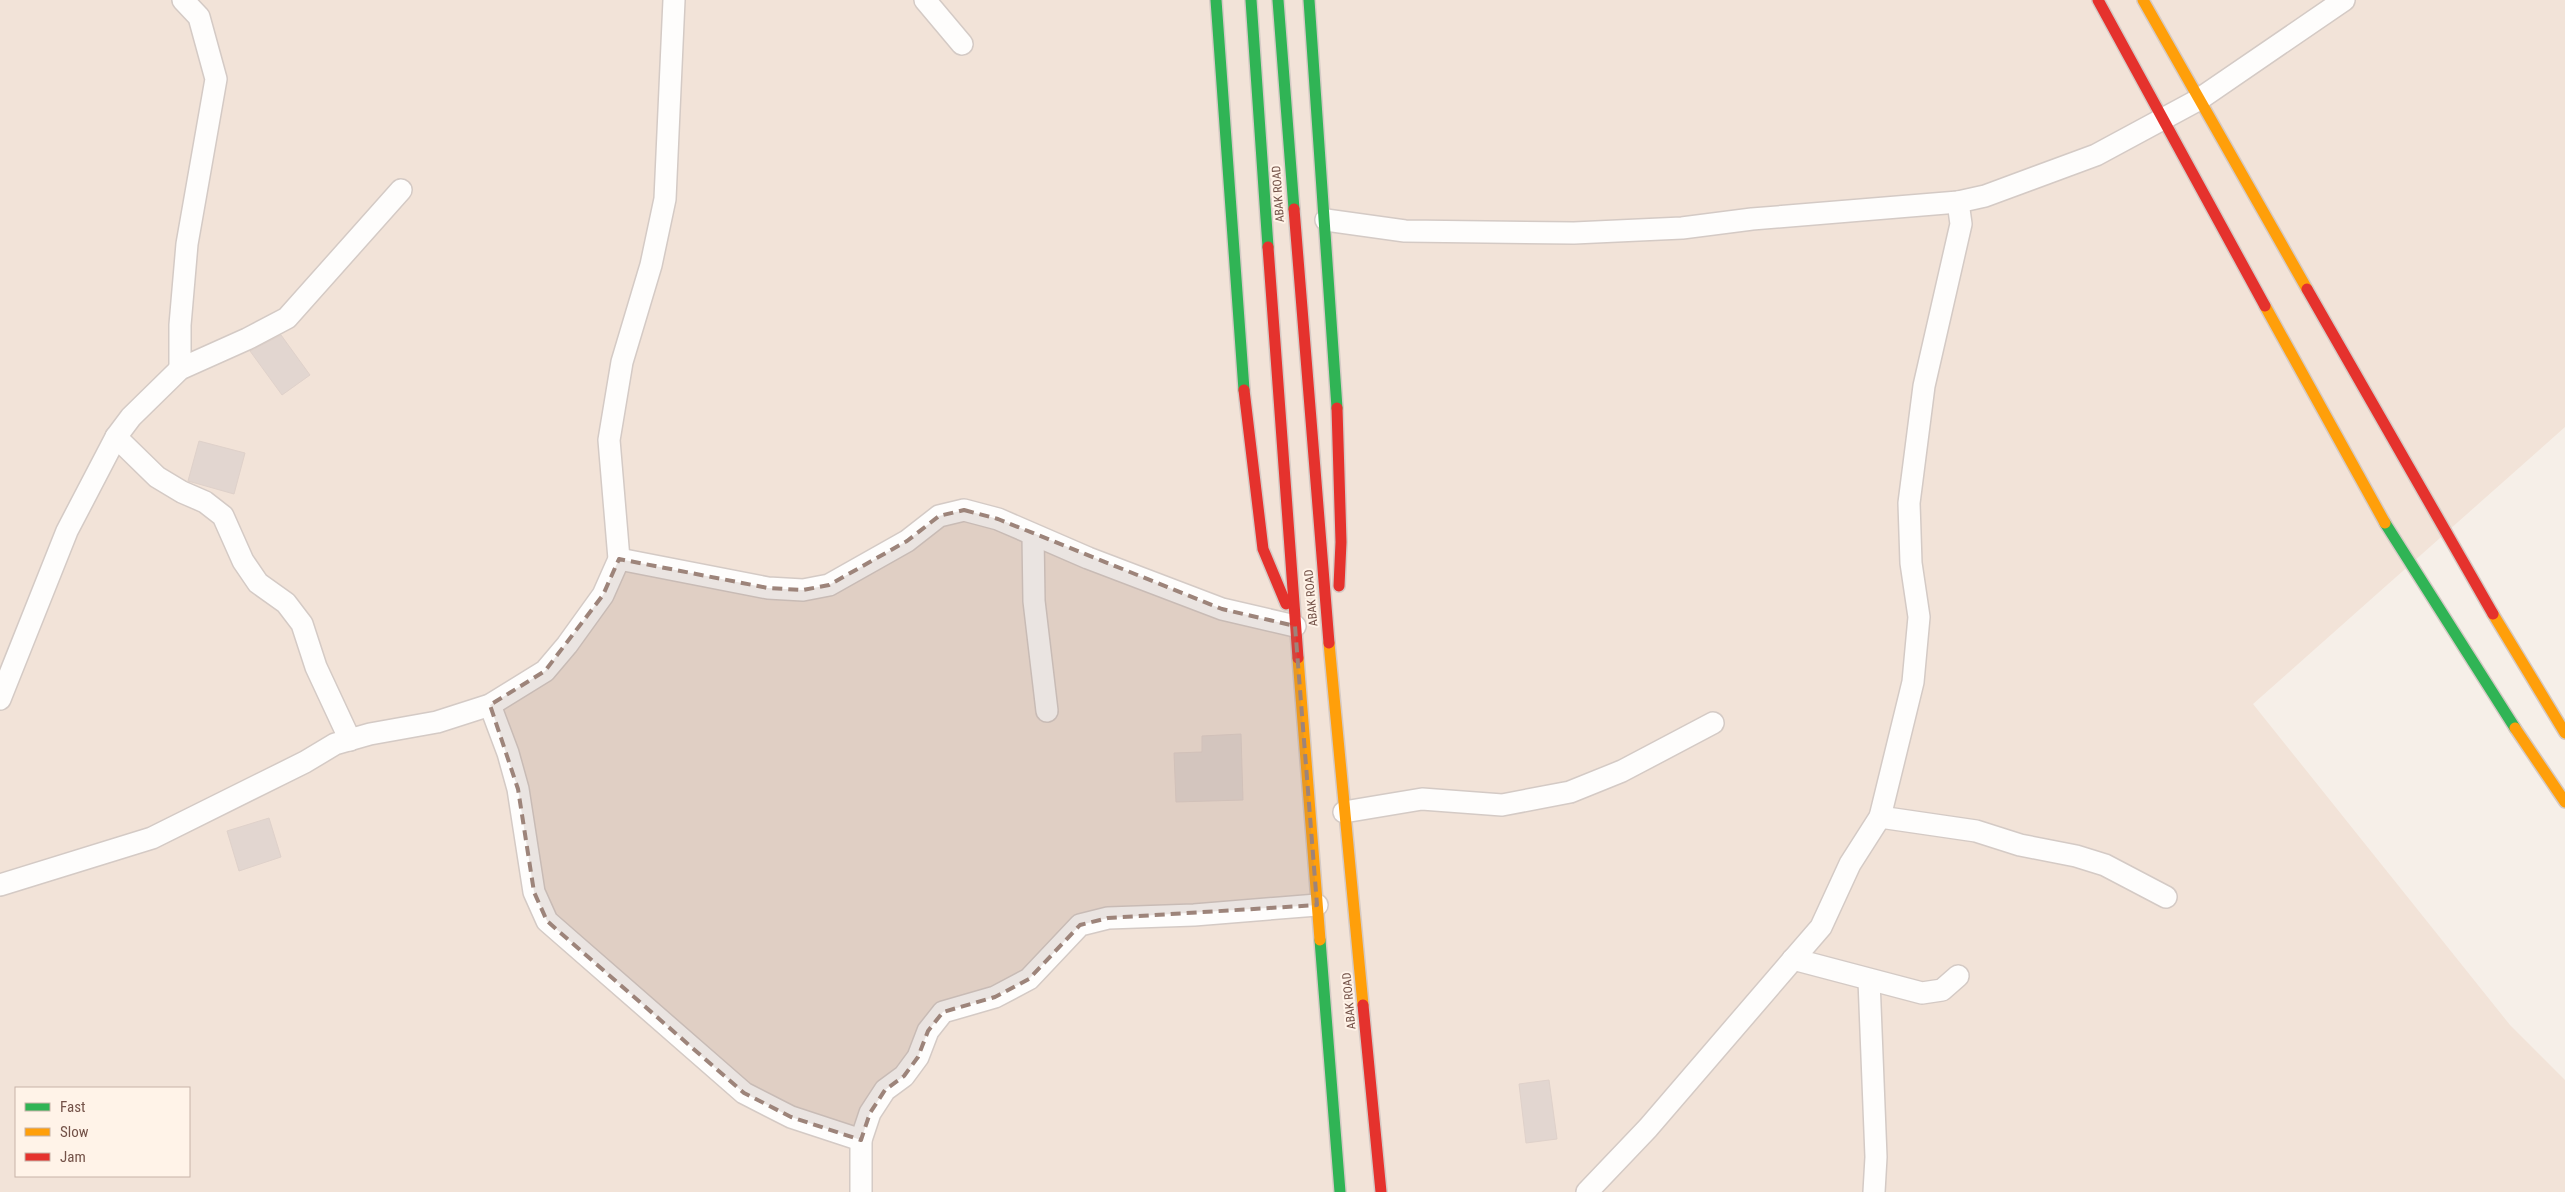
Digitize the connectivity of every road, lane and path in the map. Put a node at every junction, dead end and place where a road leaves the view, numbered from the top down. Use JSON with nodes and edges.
{"nodes":[{"id":1,"x":183,"y":0,"type":"edge"},
{"id":2,"x":674,"y":0,"type":"edge"},
{"id":3,"x":925,"y":0,"type":"edge"},
{"id":4,"x":1216,"y":0,"type":"edge"},
{"id":5,"x":1251,"y":0,"type":"edge"},
{"id":6,"x":1278,"y":0,"type":"edge"},
{"id":7,"x":1309,"y":0,"type":"edge"},
{"id":8,"x":2098,"y":0,"type":"edge"},
{"id":9,"x":2143,"y":0,"type":"edge"},
{"id":10,"x":2344,"y":0,"type":"edge"},
{"id":11,"x":962,"y":44,"type":"dead end"},
{"id":12,"x":2198,"y":100,"type":"junction"},
{"id":13,"x":2164,"y":119,"type":"junction"},
{"id":14,"x":401,"y":190,"type":"dead end"},
{"id":15,"x":1958,"y":202,"type":"junction"},
{"id":16,"x":1326,"y":220,"type":"junction"},
{"id":17,"x":180,"y":369,"type":"junction"},
{"id":18,"x":116,"y":437,"type":"junction"},
{"id":19,"x":1033,"y":535,"type":"junction"},
{"id":20,"x":619,"y":559,"type":"junction"},
{"id":21,"x":1295,"y":626,"type":"junction"},
{"id":22,"x":0,"y":699,"type":"edge"},
{"id":23,"x":490,"y":705,"type":"junction"},
{"id":24,"x":1334,"y":710,"type":"junction"},
{"id":25,"x":1046,"y":711,"type":"dead end"},
{"id":26,"x":1713,"y":723,"type":"dead end"},
{"id":27,"x":2565,"y":733,"type":"edge"},
{"id":28,"x":350,"y":740,"type":"junction"},
{"id":29,"x":2565,"y":802,"type":"edge"},
{"id":30,"x":1344,"y":812,"type":"junction"},
{"id":31,"x":1880,"y":816,"type":"junction"},
{"id":32,"x":0,"y":885,"type":"edge"},
{"id":33,"x":2166,"y":897,"type":"dead end"},
{"id":34,"x":1317,"y":905,"type":"junction"},
{"id":35,"x":1793,"y":959,"type":"junction"},
{"id":36,"x":1958,"y":976,"type":"dead end"},
{"id":37,"x":1869,"y":980,"type":"junction"},
{"id":38,"x":860,"y":1140,"type":"junction"},
{"id":39,"x":861,"y":1192,"type":"edge"},
{"id":40,"x":1340,"y":1192,"type":"edge"},
{"id":41,"x":1381,"y":1192,"type":"edge"},
{"id":42,"x":1587,"y":1192,"type":"edge"},
{"id":43,"x":1874,"y":1192,"type":"edge"}],
"edges":[{"from":1,"to":17,"type":"street"},
{"from":2,"to":20,"type":"street"},
{"from":3,"to":11,"type":"street"},
{"from":4,"to":21,"type":"highway"},
{"from":5,"to":21,"type":"highway","name":"ABAK ROAD"},
{"from":6,"to":24,"type":"highway","name":"ABAK ROAD"},
{"from":7,"to":16,"type":"highway"},
{"from":8,"to":13,"type":"highway"},
{"from":9,"to":12,"type":"highway"},
{"from":10,"to":12,"type":"street"},
{"from":12,"to":13,"type":"street"},
{"from":12,"to":27,"type":"highway"},
{"from":13,"to":15,"type":"street"},
{"from":13,"to":29,"type":"highway"},
{"from":14,"to":17,"type":"street"},
{"from":15,"to":16,"type":"street"},
{"from":15,"to":31,"type":"street"},
{"from":16,"to":24,"type":"highway"},
{"from":17,"to":18,"type":"street"},
{"from":18,"to":22,"type":"street"},
{"from":18,"to":28,"type":"street"},
{"from":19,"to":20,"type":"street"},
{"from":19,"to":21,"type":"street"},
{"from":19,"to":25,"type":"street"},
{"from":20,"to":23,"type":"street"},
{"from":21,"to":34,"type":"highway","name":"ABAK ROAD"},
{"from":23,"to":28,"type":"street"},
{"from":23,"to":38,"type":"street"},
{"from":24,"to":30,"type":"highway","name":"ABAK ROAD"},
{"from":26,"to":30,"type":"street"},
{"from":28,"to":32,"type":"street"},
{"from":30,"to":41,"type":"highway","name":"ABAK ROAD"},
{"from":31,"to":33,"type":"street"},
{"from":31,"to":35,"type":"street"},
{"from":34,"to":38,"type":"street"},
{"from":34,"to":40,"type":"highway","name":"ABAK ROAD"},
{"from":35,"to":37,"type":"street"},
{"from":35,"to":42,"type":"street"},
{"from":36,"to":37,"type":"street"},
{"from":37,"to":43,"type":"street"},
{"from":38,"to":39,"type":"street"}]}
